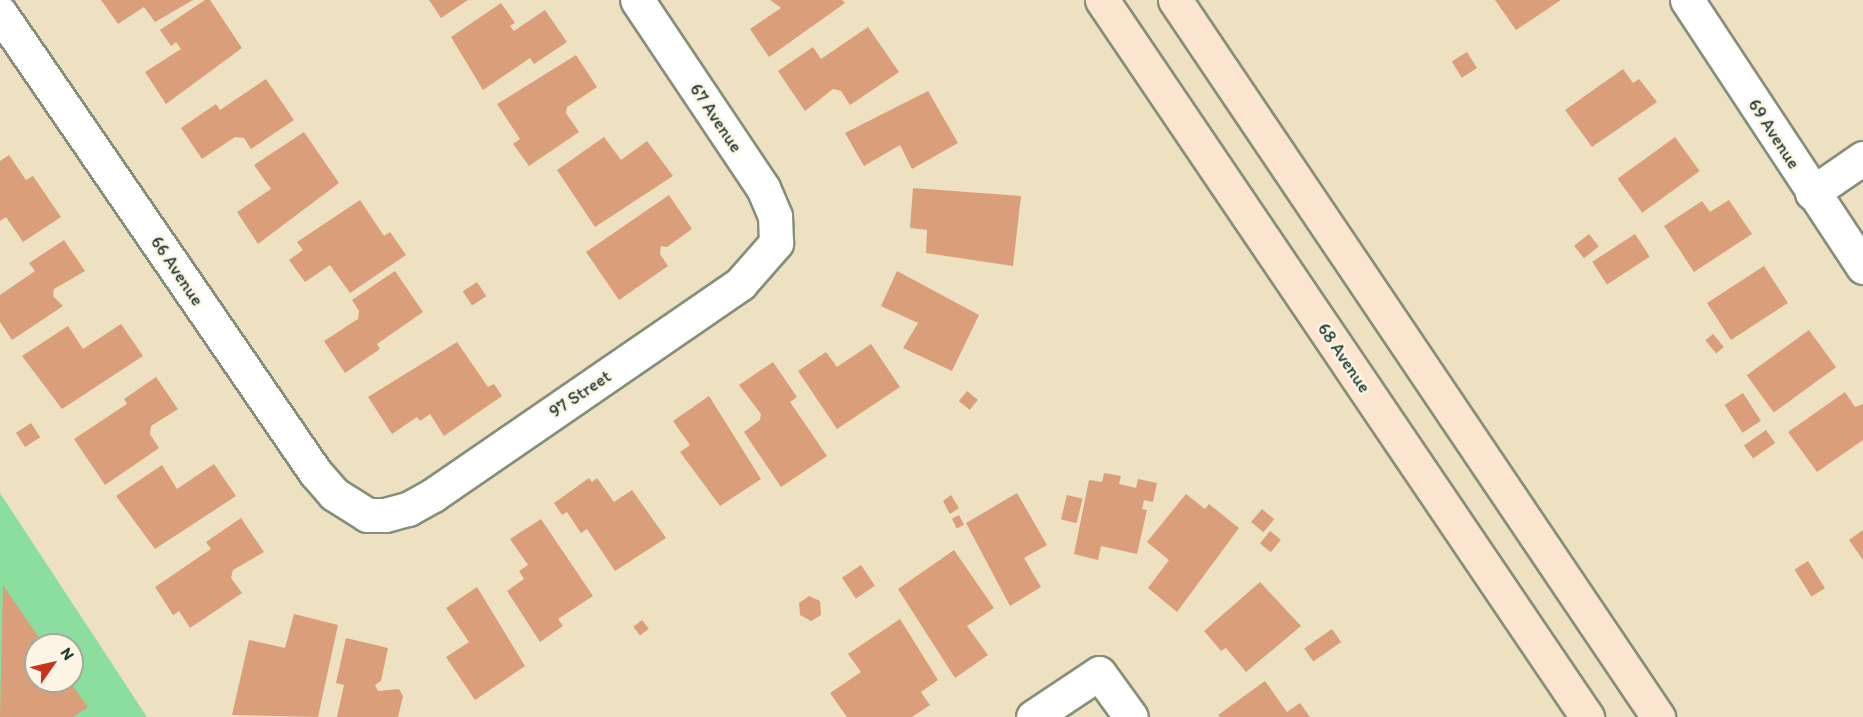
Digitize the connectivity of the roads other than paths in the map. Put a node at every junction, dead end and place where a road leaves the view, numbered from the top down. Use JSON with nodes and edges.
{"nodes":[{"id":1,"x":637,"y":0,"type":"edge"},
{"id":2,"x":1102,"y":0,"type":"edge"},
{"id":3,"x":1175,"y":0,"type":"edge"},
{"id":4,"x":1687,"y":0,"type":"edge"},
{"id":5,"x":0,"y":13,"type":"edge"},
{"id":6,"x":1863,"y":158,"type":"edge"},
{"id":7,"x":1812,"y":193,"type":"junction"},
{"id":8,"x":776,"y":243,"type":"joint"},
{"id":9,"x":1863,"y":267,"type":"edge"},
{"id":10,"x":367,"y":515,"type":"joint"},
{"id":11,"x":1033,"y":717,"type":"edge"},
{"id":12,"x":1131,"y":717,"type":"edge"},
{"id":13,"x":1587,"y":717,"type":"edge"},
{"id":14,"x":1659,"y":717,"type":"edge"}],
"edges":[{"from":1,"to":8,"type":"street","name":"67 Avenue"},
{"from":2,"to":13,"type":"main road","name":"68 Avenue"},
{"from":3,"to":14,"type":"main road"},
{"from":4,"to":7,"type":"street","name":"69 Avenue"},
{"from":5,"to":10,"type":"street","name":"66 Avenue"},
{"from":6,"to":7,"type":"street"},
{"from":7,"to":9,"type":"street","name":"69 Avenue"},
{"from":8,"to":10,"type":"street","name":"97 Street"},
{"from":11,"to":12,"type":"street"}]}
